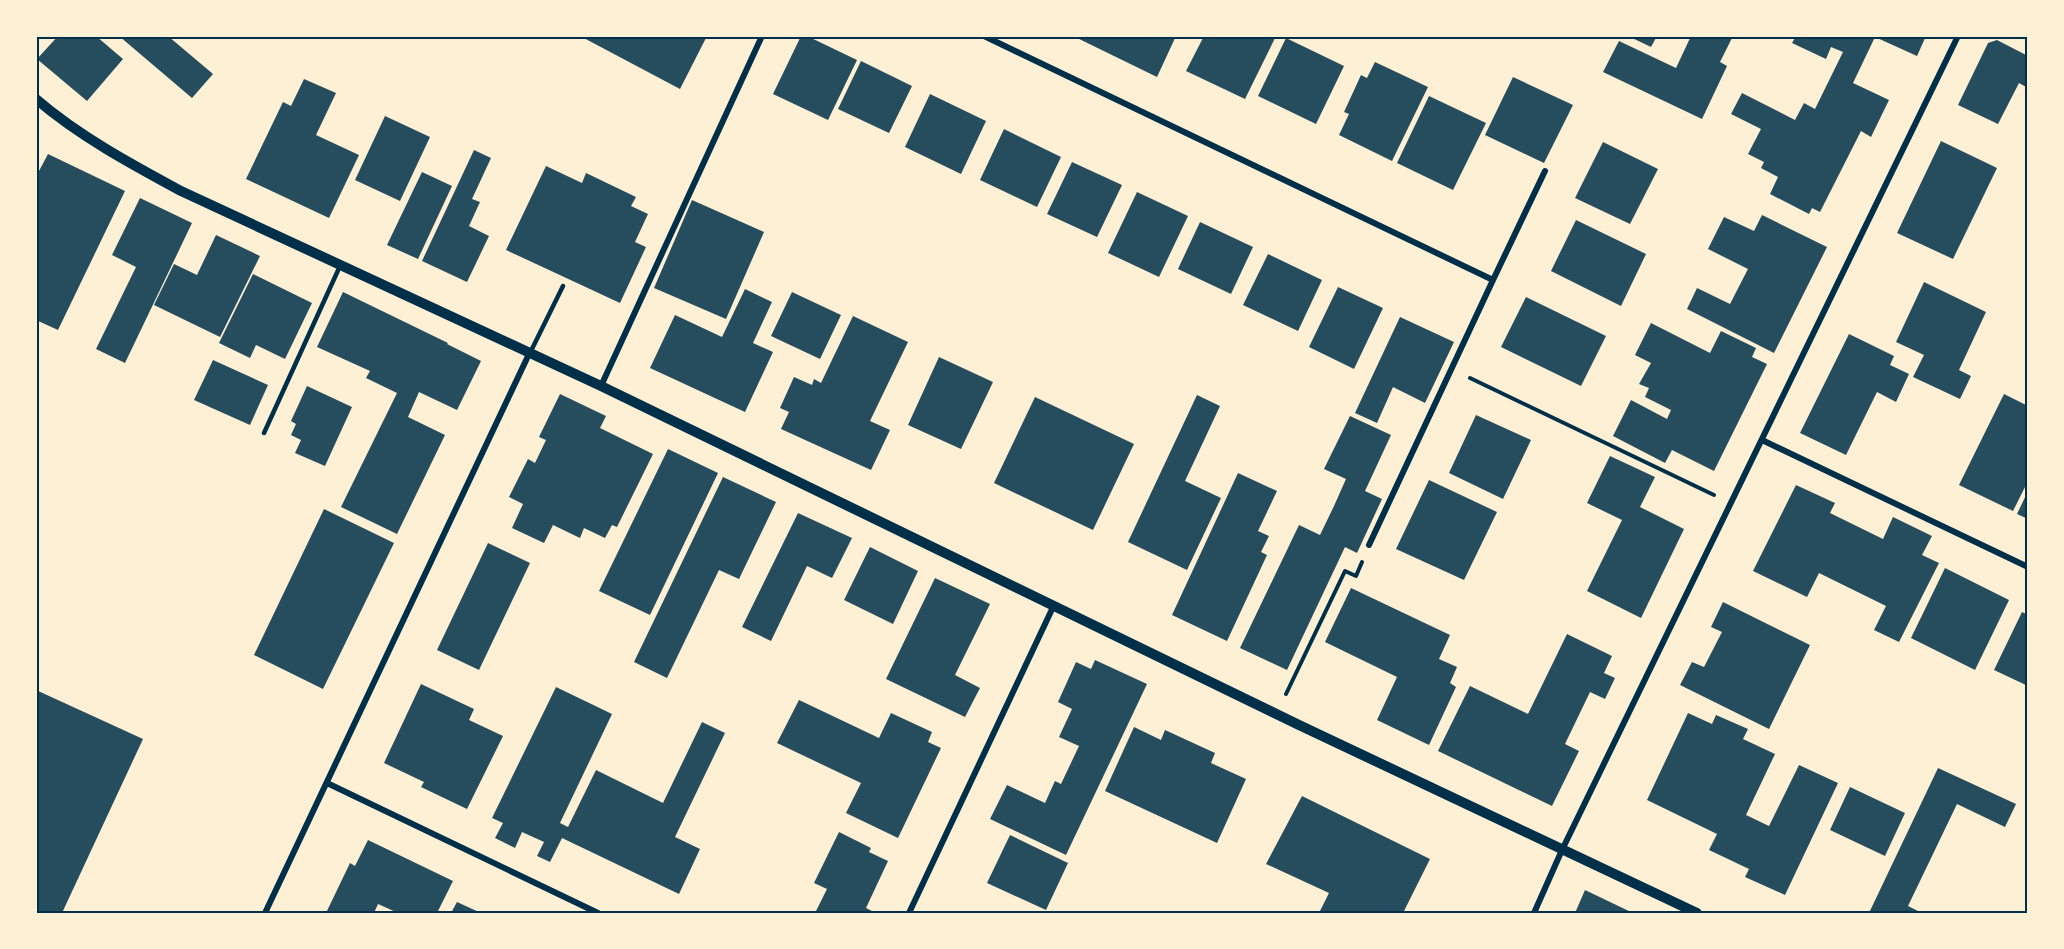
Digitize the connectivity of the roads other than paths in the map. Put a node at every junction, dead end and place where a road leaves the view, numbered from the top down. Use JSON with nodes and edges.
{"nodes":[{"id":1,"x":762,"y":36,"type":"edge"},
{"id":2,"x":984,"y":36,"type":"edge"},
{"id":3,"x":1958,"y":36,"type":"edge"},
{"id":4,"x":36,"y":99,"type":"edge"},
{"id":5,"x":1545,"y":171,"type":"dead end"},
{"id":6,"x":340,"y":266,"type":"junction"},
{"id":7,"x":1493,"y":280,"type":"junction"},
{"id":8,"x":563,"y":286,"type":"dead end"},
{"id":9,"x":529,"y":354,"type":"junction"},
{"id":10,"x":600,"y":386,"type":"junction"},
{"id":11,"x":264,"y":433,"type":"dead end"},
{"id":12,"x":1762,"y":440,"type":"junction"},
{"id":13,"x":1370,"y":545,"type":"road end"},
{"id":14,"x":2028,"y":567,"type":"edge"},
{"id":15,"x":1053,"y":605,"type":"junction"},
{"id":16,"x":327,"y":783,"type":"junction"},
{"id":17,"x":1562,"y":850,"type":"junction"},
{"id":18,"x":265,"y":913,"type":"edge"},
{"id":19,"x":598,"y":913,"type":"edge"},
{"id":20,"x":909,"y":913,"type":"edge"},
{"id":21,"x":1534,"y":913,"type":"edge"},
{"id":22,"x":1697,"y":913,"type":"edge"}],
"edges":[{"from":1,"to":10,"type":"street"},
{"from":2,"to":7,"type":"street"},
{"from":3,"to":12,"type":"street"},
{"from":4,"to":6,"type":"street"},
{"from":5,"to":7,"type":"street"},
{"from":6,"to":9,"type":"street"},
{"from":6,"to":11,"type":"lane"},
{"from":7,"to":13,"type":"street"},
{"from":8,"to":9,"type":"lane"},
{"from":9,"to":10,"type":"street"},
{"from":9,"to":16,"type":"street"},
{"from":10,"to":15,"type":"street"},
{"from":12,"to":14,"type":"street"},
{"from":12,"to":17,"type":"street"},
{"from":15,"to":17,"type":"street"},
{"from":15,"to":20,"type":"street"},
{"from":16,"to":18,"type":"street"},
{"from":16,"to":19,"type":"street"},
{"from":17,"to":21,"type":"street"},
{"from":17,"to":22,"type":"street"}]}
